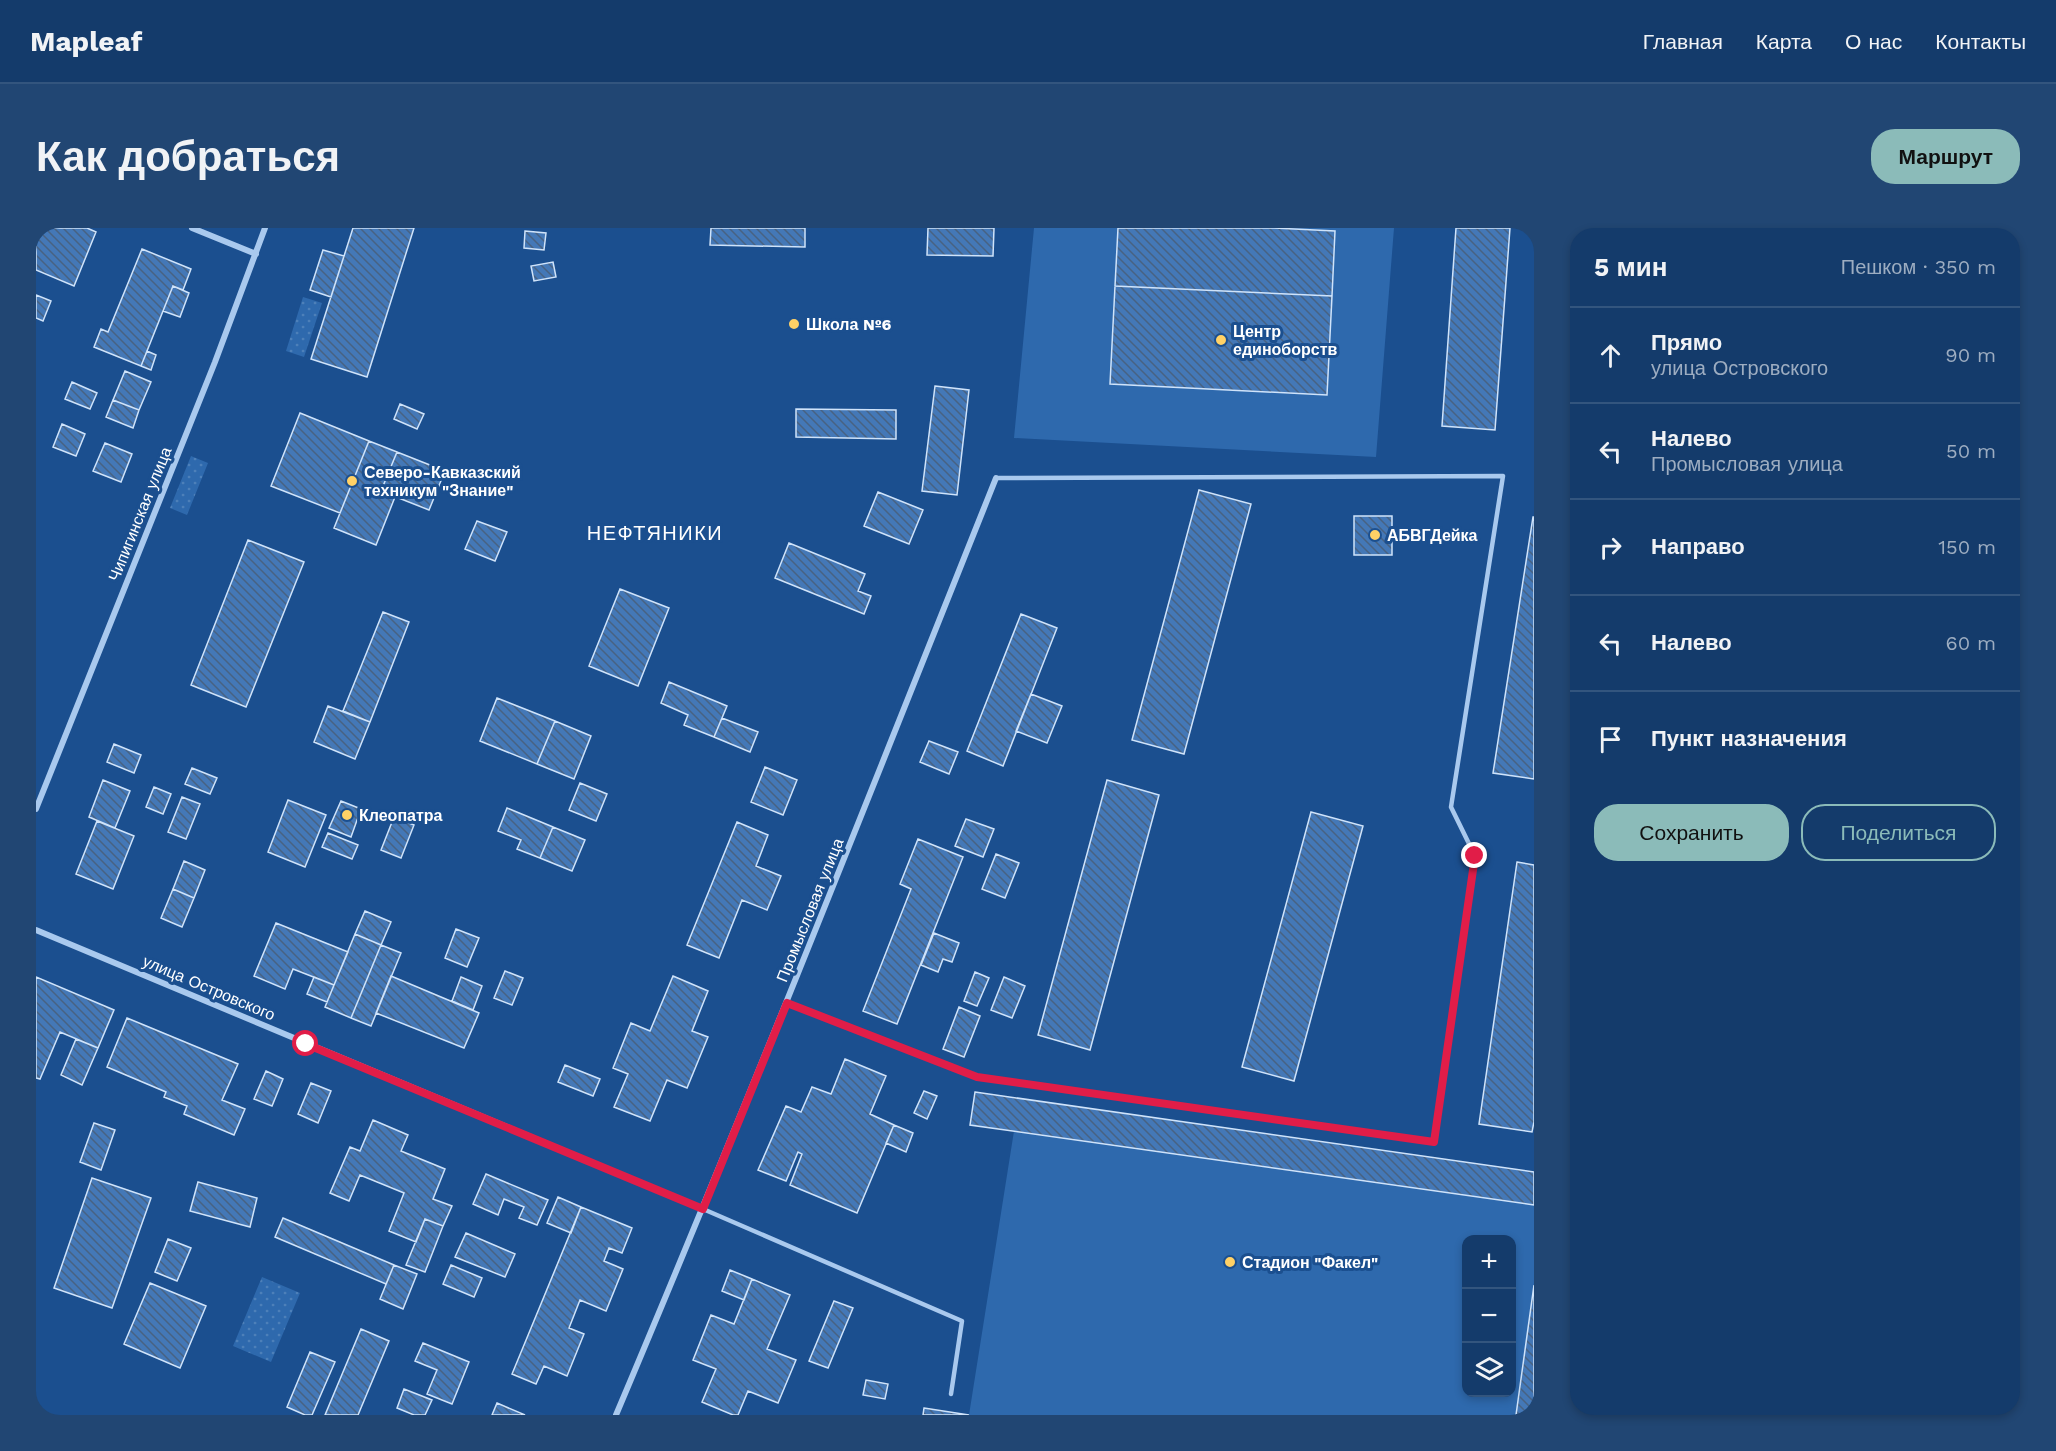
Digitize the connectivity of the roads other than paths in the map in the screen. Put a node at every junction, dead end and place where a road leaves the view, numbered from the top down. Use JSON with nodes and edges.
{"nodes":[{"id":1,"x":192,"y":228,"type":"edge"},
{"id":2,"x":265,"y":228,"type":"edge"},
{"id":3,"x":256,"y":254,"type":"junction"},
{"id":4,"x":996,"y":478,"type":"joint"},
{"id":5,"x":36,"y":808,"type":"edge"},
{"id":6,"x":36,"y":930,"type":"edge"},
{"id":7,"x":787,"y":1003,"type":"junction"},
{"id":8,"x":703,"y":1209,"type":"junction"},
{"id":9,"x":951,"y":1394,"type":"dead end"},
{"id":10,"x":616,"y":1415,"type":"edge"}],
"edges":[{"from":1,"to":3,"type":"street"},
{"from":2,"to":3,"type":"street","name":"Чипигинская улица"},
{"from":3,"to":5,"type":"street","name":"Чипигинская улица"},
{"from":4,"to":7,"type":"street","name":"Промысловая улица"},
{"from":4,"to":7,"type":"lane"},
{"from":6,"to":8,"type":"street","name":"улица Островского"},
{"from":7,"to":8,"type":"street","name":"Промысловая улица"},
{"from":8,"to":9,"type":"lane"},
{"from":8,"to":10,"type":"street","name":"Промысловая улица"}]}
